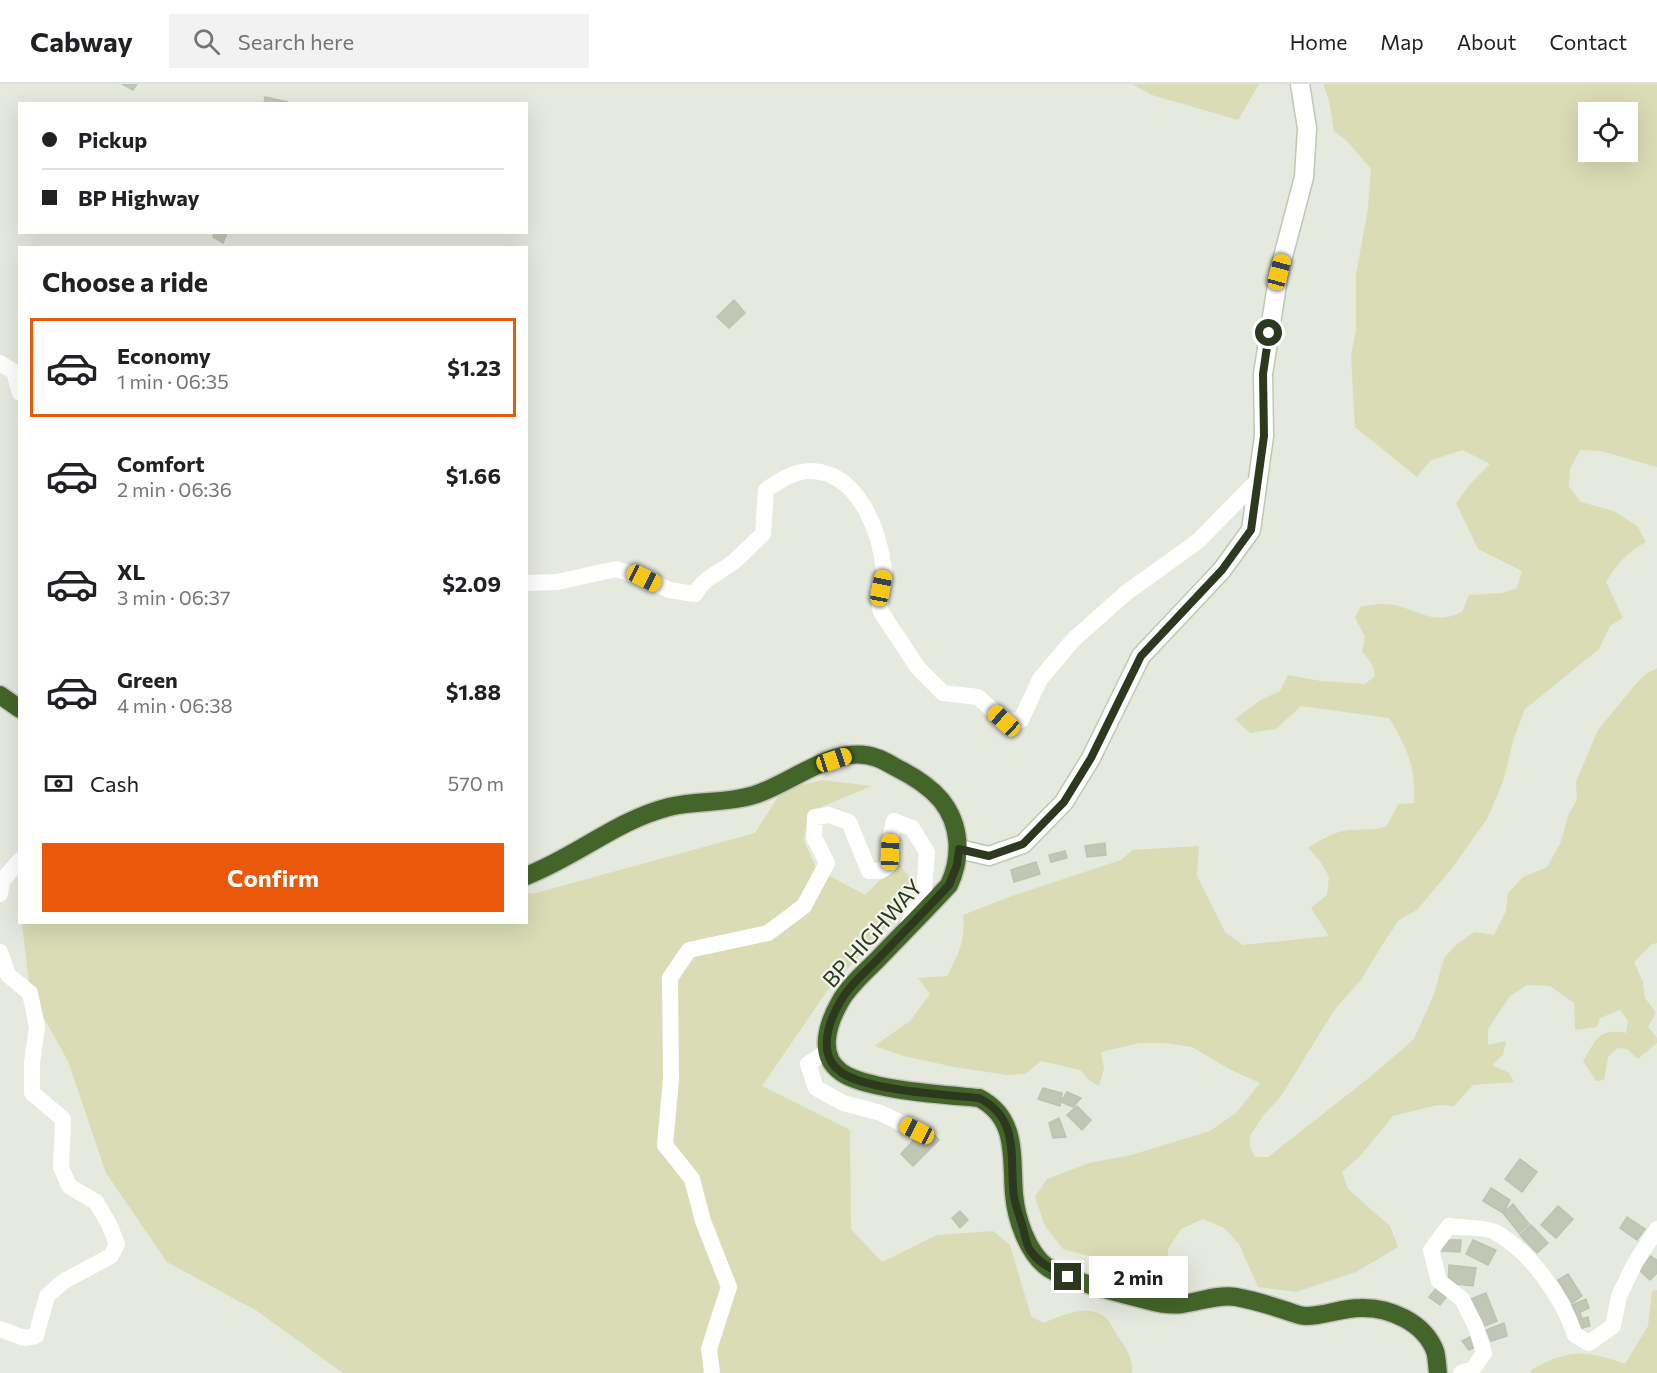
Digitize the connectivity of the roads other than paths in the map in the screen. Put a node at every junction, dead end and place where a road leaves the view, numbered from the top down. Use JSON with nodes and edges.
{"nodes":[{"id":1,"x":1300,"y":84,"type":"edge"},
{"id":2,"x":0,"y":363,"type":"edge"},
{"id":3,"x":18,"y":386,"type":"edge"},
{"id":4,"x":1258,"y":480,"type":"junction"},
{"id":5,"x":528,"y":583,"type":"edge"},
{"id":6,"x":0,"y":695,"type":"edge"},
{"id":7,"x":18,"y":708,"type":"edge"},
{"id":8,"x":959,"y":849,"type":"junction"},
{"id":9,"x":18,"y":862,"type":"edge"},
{"id":10,"x":528,"y":875,"type":"edge"},
{"id":11,"x":0,"y":894,"type":"edge"},
{"id":12,"x":905,"y":931,"type":"junction"},
{"id":13,"x":0,"y":952,"type":"edge"},
{"id":14,"x":827,"y":1051,"type":"junction"},
{"id":15,"x":917,"y":1131,"type":"dead end"},
{"id":16,"x":1657,"y":1229,"type":"edge"},
{"id":17,"x":0,"y":1329,"type":"edge"},
{"id":18,"x":712,"y":1373,"type":"edge"},
{"id":19,"x":1438,"y":1373,"type":"edge"},
{"id":20,"x":1461,"y":1373,"type":"edge"}],
"edges":[{"from":1,"to":4,"type":"street"},
{"from":2,"to":3,"type":"street"},
{"from":4,"to":5,"type":"street"},
{"from":4,"to":8,"type":"street"},
{"from":6,"to":7,"type":"highway"},
{"from":8,"to":10,"type":"highway","name":"BP HIGHWAY"},
{"from":8,"to":12,"type":"highway","name":"BP HIGHWAY"},
{"from":9,"to":11,"type":"street"},
{"from":12,"to":14,"type":"highway","name":"BP HIGHWAY"},
{"from":12,"to":18,"type":"street"},
{"from":13,"to":17,"type":"street"},
{"from":14,"to":15,"type":"street"},
{"from":14,"to":19,"type":"highway"},
{"from":16,"to":20,"type":"street"}]}
